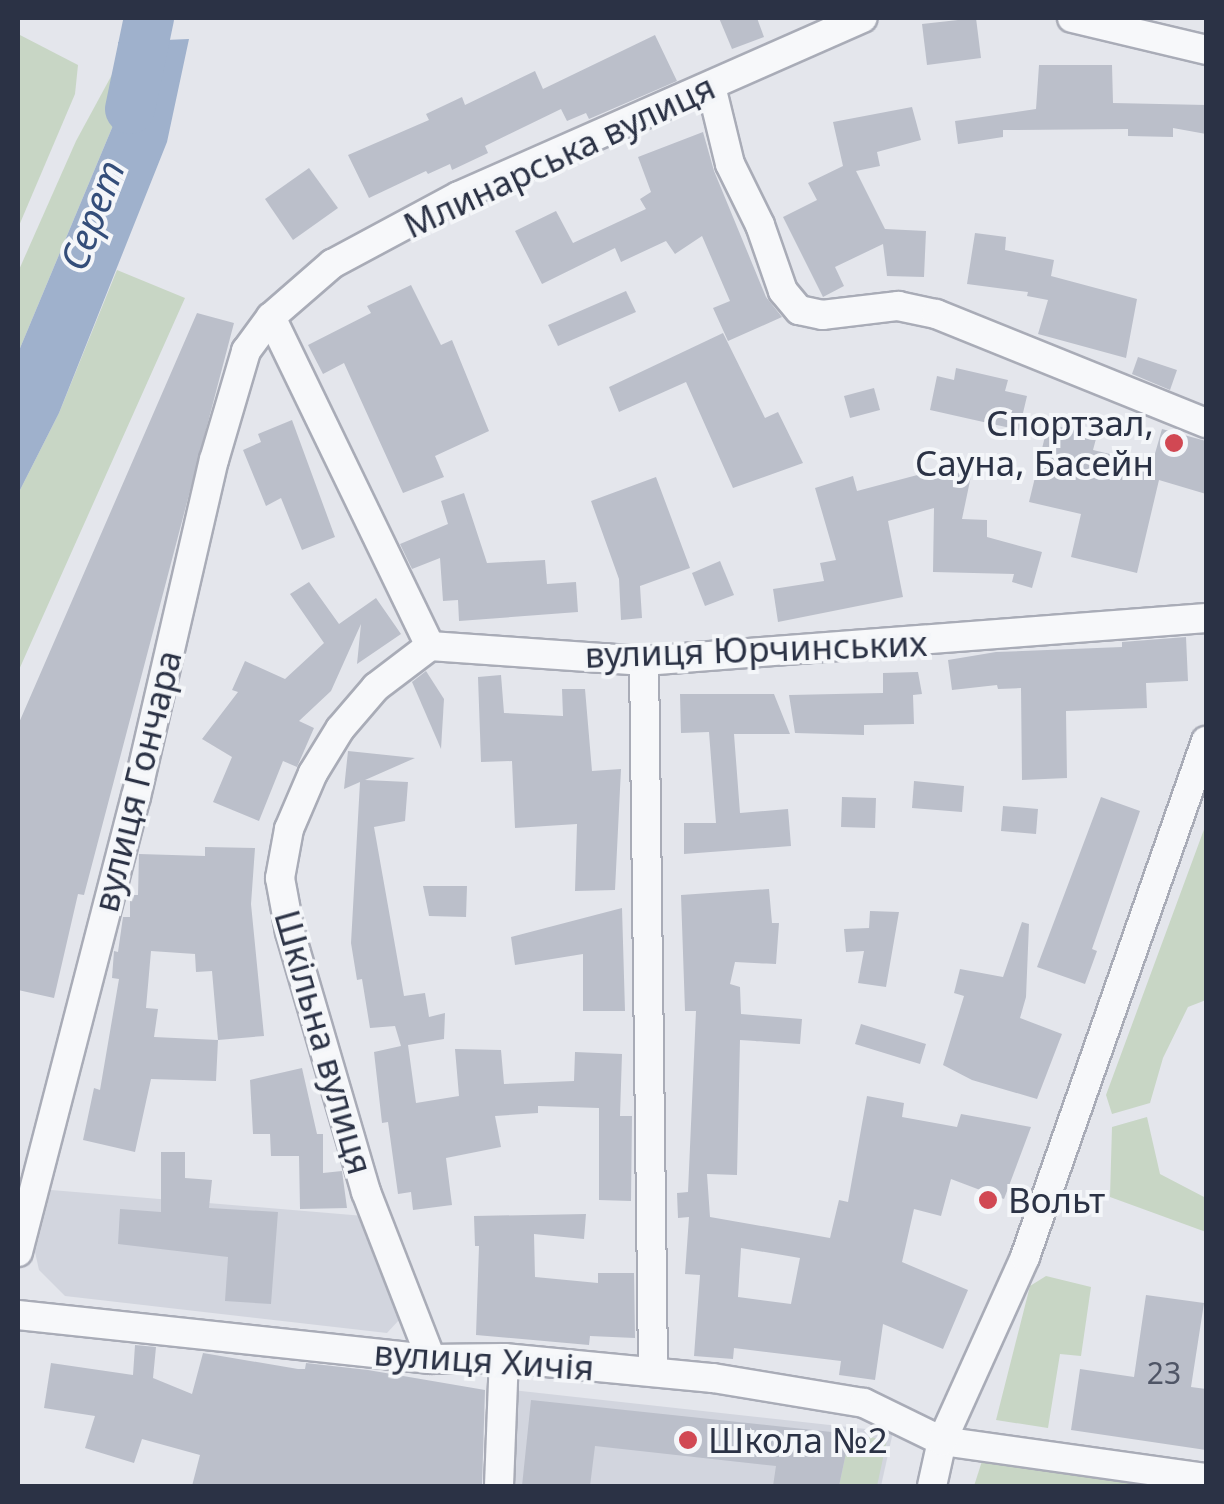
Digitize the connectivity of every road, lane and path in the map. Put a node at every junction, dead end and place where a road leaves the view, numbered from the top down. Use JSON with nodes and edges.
{"nodes":[{"id":1,"x":862,"y":18,"type":"edge"},
{"id":2,"x":1072,"y":18,"type":"edge"},
{"id":3,"x":1206,"y":50,"type":"edge"},
{"id":4,"x":711,"y":86,"type":"junction"},
{"id":5,"x":271,"y":317,"type":"junction"},
{"id":6,"x":1206,"y":423,"type":"edge"},
{"id":7,"x":1206,"y":618,"type":"edge"},
{"id":8,"x":430,"y":646,"type":"junction"},
{"id":9,"x":644,"y":661,"type":"junction"},
{"id":10,"x":1206,"y":741,"type":"edge"},
{"id":11,"x":18,"y":1252,"type":"edge"},
{"id":12,"x":18,"y":1314,"type":"edge"},
{"id":13,"x":504,"y":1358,"type":"junction"},
{"id":14,"x":431,"y":1359,"type":"junction"},
{"id":15,"x":653,"y":1372,"type":"junction"},
{"id":16,"x":942,"y":1441,"type":"junction"},
{"id":17,"x":1206,"y":1478,"type":"edge"},
{"id":18,"x":499,"y":1486,"type":"edge"},
{"id":19,"x":932,"y":1486,"type":"edge"}],
"edges":[{"from":1,"to":4,"type":"street","name":"Млинарська вулиця"},
{"from":2,"to":3,"type":"street"},
{"from":4,"to":5,"type":"street","name":"Млинарська вулиця"},
{"from":4,"to":6,"type":"street"},
{"from":5,"to":8,"type":"street"},
{"from":5,"to":11,"type":"street","name":"вулиця Гончара"},
{"from":7,"to":9,"type":"street","name":"вулиця Юрчинських"},
{"from":8,"to":9,"type":"street","name":"вулиця Юрчинських"},
{"from":8,"to":14,"type":"street","name":"Шкільна вулиця"},
{"from":9,"to":15,"type":"street"},
{"from":10,"to":16,"type":"street"},
{"from":12,"to":14,"type":"street","name":"вулиця Хичія"},
{"from":13,"to":14,"type":"street","name":"вулиця Хичія"},
{"from":13,"to":15,"type":"street","name":"вулиця Хичія"},
{"from":13,"to":18,"type":"street"},
{"from":15,"to":16,"type":"street","name":"вулиця Хичія"},
{"from":16,"to":17,"type":"street","name":"вулиця Хичія"},
{"from":16,"to":19,"type":"street"}]}
